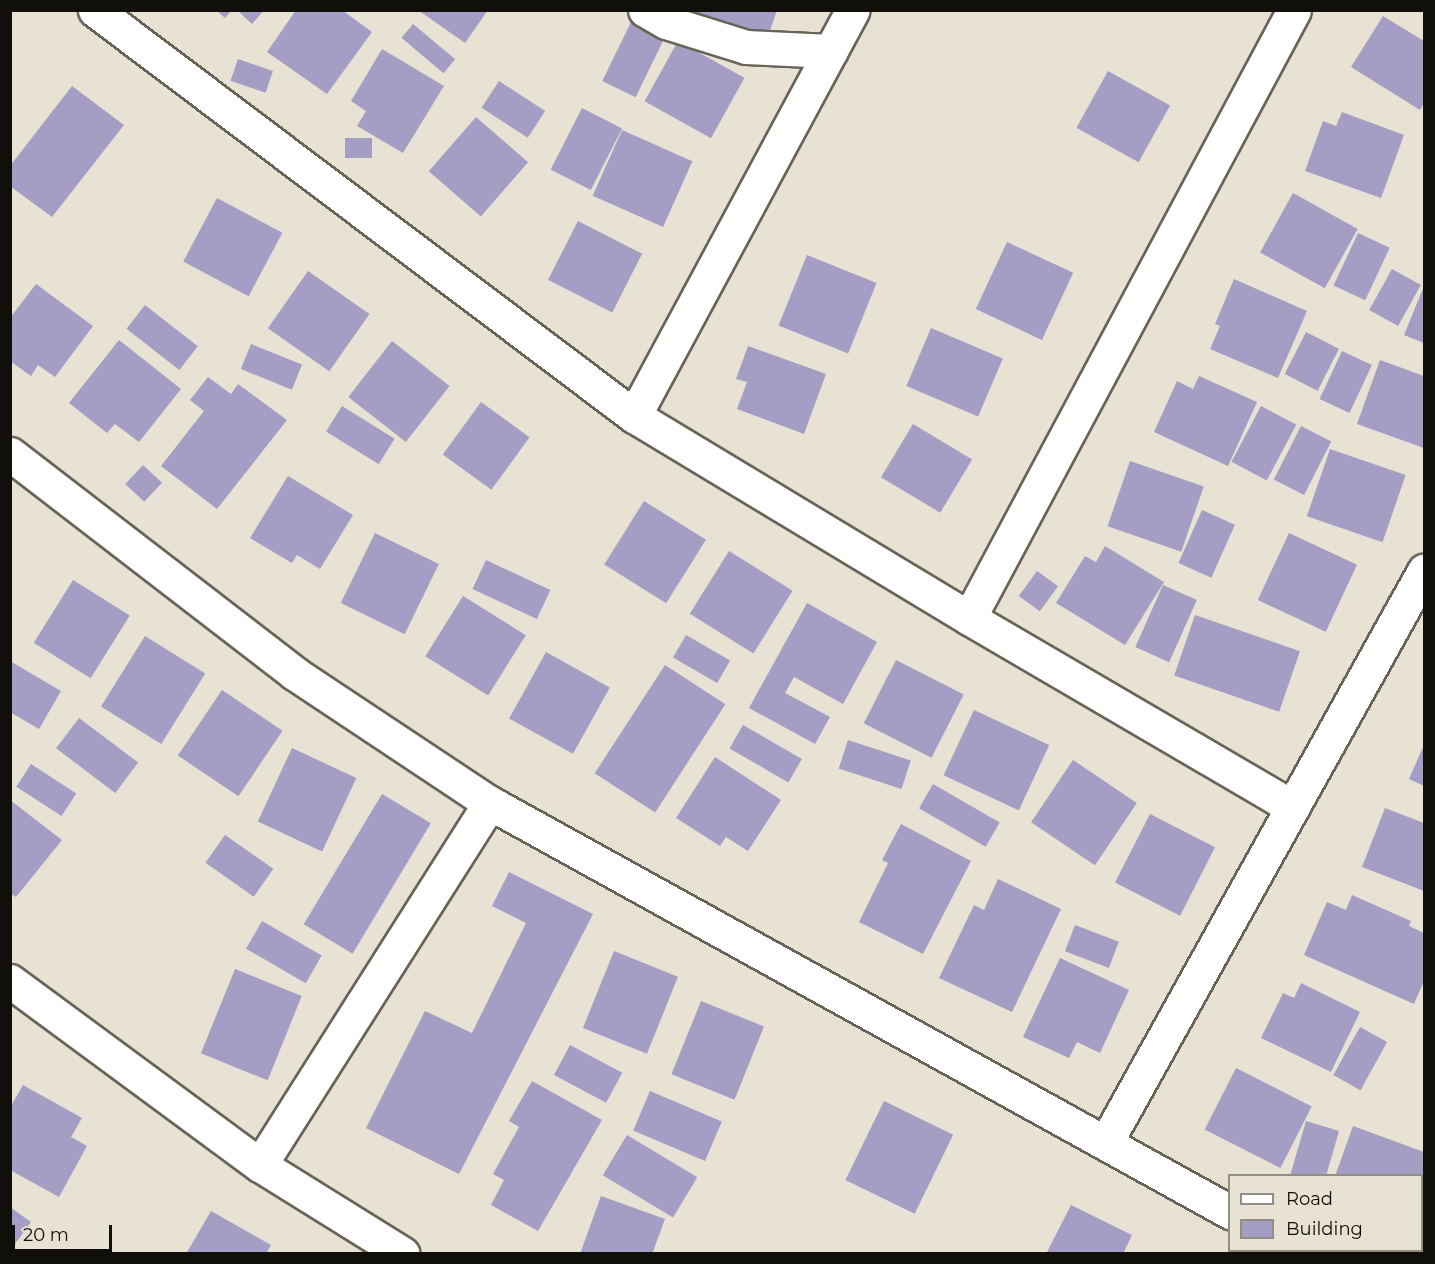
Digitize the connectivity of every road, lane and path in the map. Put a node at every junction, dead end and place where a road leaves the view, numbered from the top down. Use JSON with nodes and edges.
{"nodes":[{"id":1,"x":94,"y":10,"type":"edge"},
{"id":2,"x":645,"y":10,"type":"edge"},
{"id":3,"x":853,"y":10,"type":"edge"},
{"id":4,"x":1294,"y":10,"type":"edge"},
{"id":5,"x":831,"y":51,"type":"junction"},
{"id":6,"x":634,"y":416,"type":"junction"},
{"id":7,"x":10,"y":454,"type":"edge"},
{"id":8,"x":1425,"y":571,"type":"edge"},
{"id":9,"x":969,"y":618,"type":"junction"},
{"id":10,"x":490,"y":803,"type":"junction"},
{"id":11,"x":1293,"y":807,"type":"junction"},
{"id":12,"x":10,"y":981,"type":"edge"},
{"id":13,"x":1106,"y":1142,"type":"junction"},
{"id":14,"x":260,"y":1165,"type":"junction"},
{"id":15,"x":1228,"y":1211,"type":"edge"},
{"id":16,"x":402,"y":1254,"type":"edge"}],
"edges":[{"from":1,"to":6,"type":"street"},
{"from":2,"to":5,"type":"street"},
{"from":3,"to":5,"type":"street"},
{"from":4,"to":9,"type":"street"},
{"from":5,"to":6,"type":"street"},
{"from":6,"to":9,"type":"street"},
{"from":7,"to":10,"type":"street"},
{"from":8,"to":11,"type":"street"},
{"from":9,"to":11,"type":"street"},
{"from":10,"to":13,"type":"street"},
{"from":10,"to":14,"type":"street"},
{"from":11,"to":13,"type":"street"},
{"from":12,"to":14,"type":"street"},
{"from":13,"to":15,"type":"street"},
{"from":14,"to":16,"type":"street"}]}
